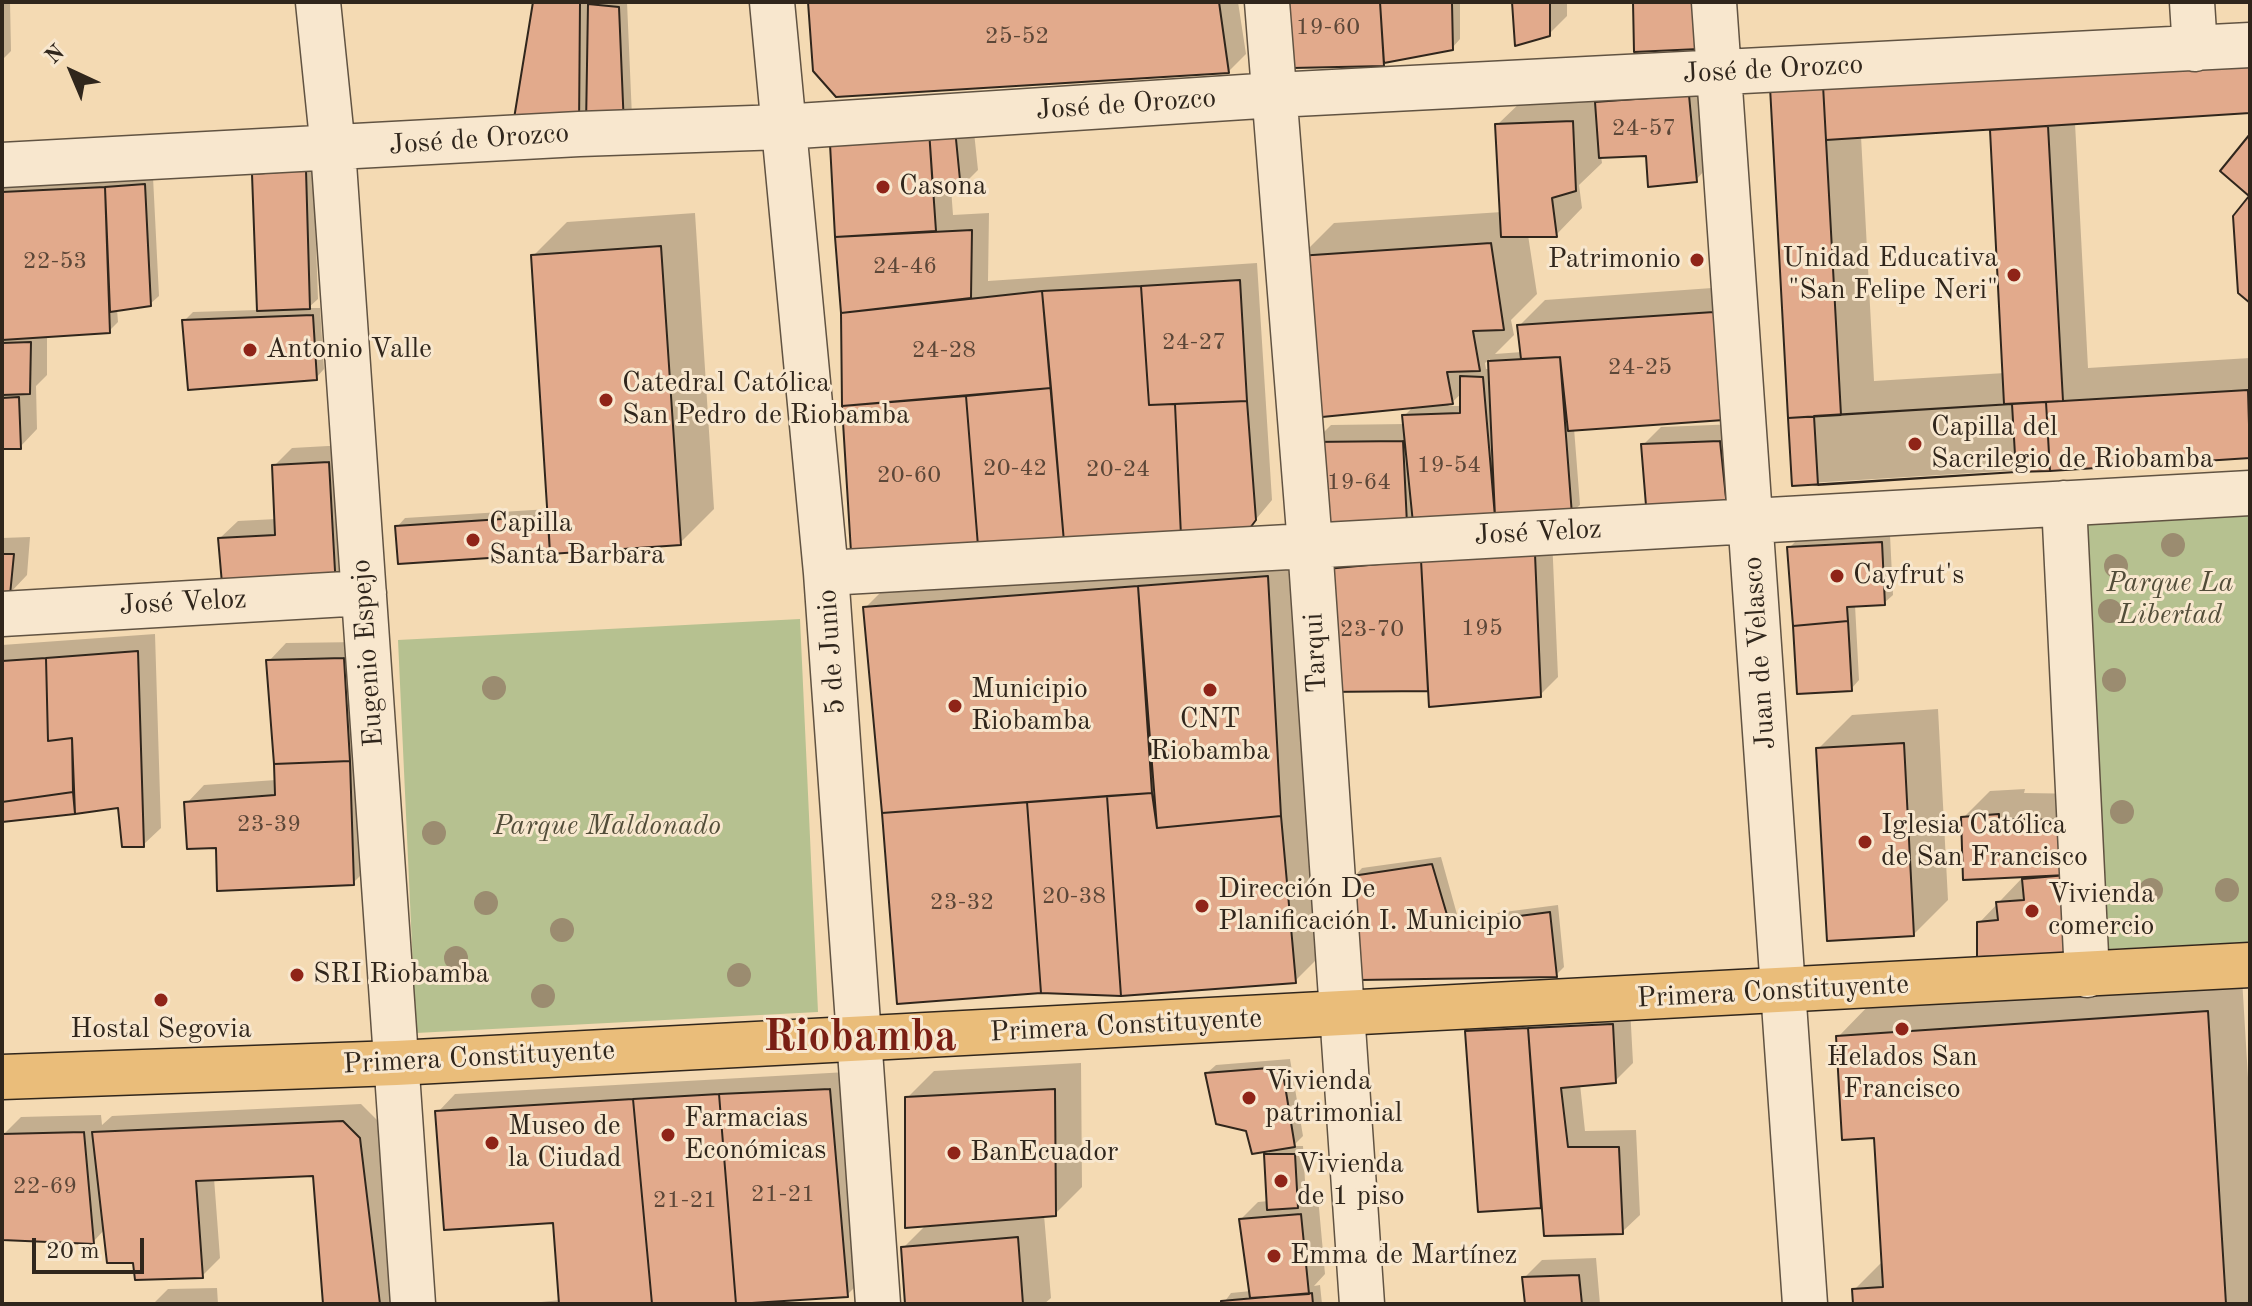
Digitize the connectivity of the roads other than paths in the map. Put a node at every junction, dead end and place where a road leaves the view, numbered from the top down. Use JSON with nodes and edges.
{"nodes":[{"id":1,"x":318,"y":2,"type":"edge"},
{"id":2,"x":772,"y":2,"type":"edge"},
{"id":3,"x":1267,"y":2,"type":"edge"},
{"id":4,"x":1714,"y":2,"type":"edge"},
{"id":5,"x":2192,"y":2,"type":"edge"},
{"id":6,"x":2250,"y":45,"type":"edge"},
{"id":7,"x":2195,"y":49,"type":"junction"},
{"id":8,"x":1719,"y":72,"type":"junction"},
{"id":9,"x":1275,"y":95,"type":"junction"},
{"id":10,"x":782,"y":127,"type":"junction"},
{"id":11,"x":333,"y":149,"type":"junction"},
{"id":12,"x":2,"y":165,"type":"edge"},
{"id":13,"x":2250,"y":493,"type":"edge"},
{"id":14,"x":2064,"y":503,"type":"junction"},
{"id":15,"x":1751,"y":521,"type":"junction"},
{"id":16,"x":1310,"y":545,"type":"junction"},
{"id":17,"x":826,"y":573,"type":"junction"},
{"id":18,"x":364,"y":593,"type":"junction"},
{"id":19,"x":2,"y":614,"type":"edge"},
{"id":20,"x":2250,"y":965,"type":"edge"},
{"id":21,"x":2087,"y":975,"type":"junction"},
{"id":22,"x":1783,"y":992,"type":"junction"},
{"id":23,"x":1343,"y":1015,"type":"junction"},
{"id":24,"x":861,"y":1039,"type":"junction"},
{"id":25,"x":396,"y":1063,"type":"junction"},
{"id":26,"x":2,"y":1077,"type":"edge"},
{"id":27,"x":413,"y":1304,"type":"edge"},
{"id":28,"x":878,"y":1304,"type":"edge"},
{"id":29,"x":1362,"y":1304,"type":"edge"},
{"id":30,"x":1805,"y":1304,"type":"edge"}],
"edges":[{"from":1,"to":11,"type":"street","name":"Eugenio Espejo"},
{"from":2,"to":10,"type":"street","name":"5 de Junio"},
{"from":3,"to":9,"type":"street","name":"Tarqui"},
{"from":4,"to":8,"type":"street","name":"Juan de Velasco"},
{"from":5,"to":7,"type":"street"},
{"from":6,"to":7,"type":"street","name":"José de Orozco"},
{"from":7,"to":8,"type":"street","name":"José de Orozco"},
{"from":8,"to":9,"type":"street","name":"José de Orozco"},
{"from":8,"to":15,"type":"street","name":"Juan de Velasco"},
{"from":9,"to":10,"type":"street","name":"José de Orozco"},
{"from":9,"to":16,"type":"street","name":"Tarqui"},
{"from":10,"to":11,"type":"street","name":"José de Orozco"},
{"from":10,"to":17,"type":"street","name":"5 de Junio"},
{"from":11,"to":12,"type":"street","name":"José de Orozco"},
{"from":11,"to":18,"type":"street","name":"Eugenio Espejo"},
{"from":13,"to":14,"type":"street","name":"José Veloz"},
{"from":14,"to":15,"type":"street","name":"José Veloz"},
{"from":14,"to":21,"type":"street"},
{"from":15,"to":16,"type":"street","name":"José Veloz"},
{"from":15,"to":22,"type":"street","name":"Juan de Velasco"},
{"from":16,"to":17,"type":"street","name":"José Veloz"},
{"from":16,"to":23,"type":"street","name":"Tarqui"},
{"from":17,"to":24,"type":"street","name":"5 de Junio"},
{"from":18,"to":19,"type":"street","name":"José Veloz"},
{"from":18,"to":25,"type":"street","name":"Eugenio Espejo"},
{"from":20,"to":21,"type":"main road","name":"Primera Constituyente"},
{"from":21,"to":22,"type":"main road","name":"Primera Constituyente"},
{"from":22,"to":23,"type":"main road","name":"Primera Constituyente"},
{"from":22,"to":30,"type":"street","name":"Juan de Velasco"},
{"from":23,"to":24,"type":"main road","name":"Primera Constituyente"},
{"from":23,"to":29,"type":"street","name":"Tarqui"},
{"from":24,"to":25,"type":"main road","name":"Primera Constituyente"},
{"from":24,"to":28,"type":"street","name":"5 de Junio"},
{"from":25,"to":26,"type":"main road","name":"Primera Constituyente"},
{"from":25,"to":27,"type":"street","name":"Eugenio Espejo"}]}
